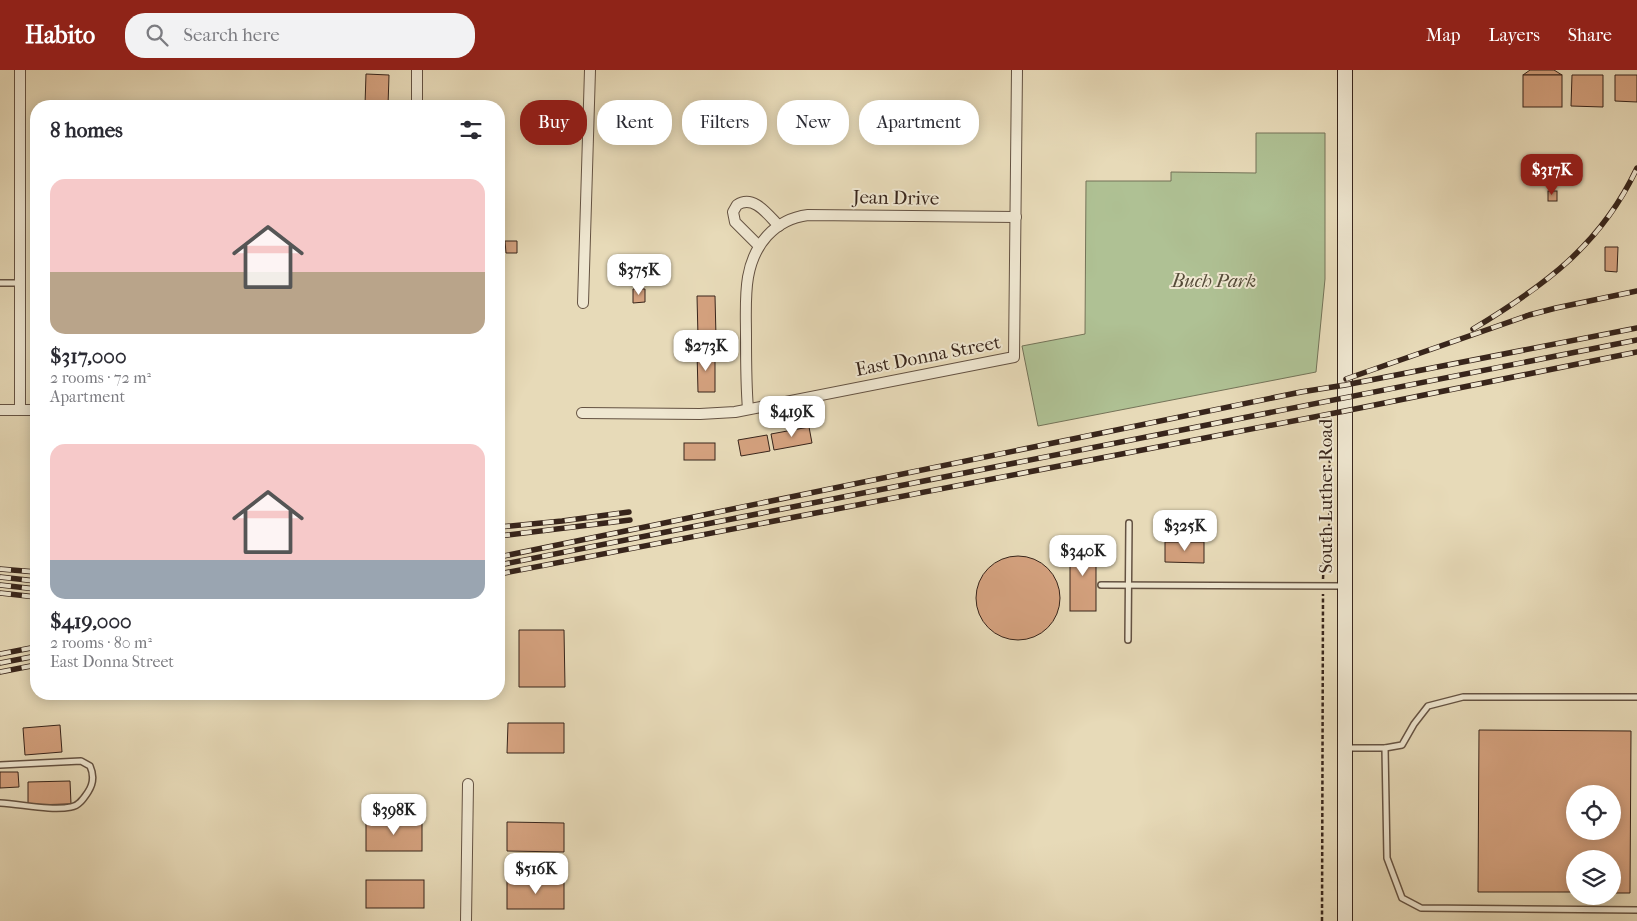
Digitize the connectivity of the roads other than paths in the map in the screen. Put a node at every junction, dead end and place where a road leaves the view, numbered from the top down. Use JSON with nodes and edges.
{"nodes":[{"id":1,"x":20,"y":70,"type":"edge"},
{"id":2,"x":417,"y":70,"type":"edge"},
{"id":3,"x":590,"y":70,"type":"edge"},
{"id":4,"x":1017,"y":70,"type":"edge"},
{"id":5,"x":1346,"y":70,"type":"edge"},
{"id":6,"x":417,"y":100,"type":"edge"},
{"id":7,"x":1016,"y":217,"type":"junction"},
{"id":8,"x":779,"y":226,"type":"junction"},
{"id":9,"x":759,"y":246,"type":"junction"},
{"id":10,"x":0,"y":283,"type":"edge"},
{"id":11,"x":20,"y":283,"type":"junction"},
{"id":12,"x":584,"y":303,"type":"dead end"},
{"id":13,"x":748,"y":409,"type":"junction"},
{"id":14,"x":0,"y":410,"type":"edge"},
{"id":15,"x":20,"y":410,"type":"junction"},
{"id":16,"x":30,"y":410,"type":"edge"},
{"id":17,"x":582,"y":413,"type":"dead end"},
{"id":18,"x":1129,"y":523,"type":"dead end"},
{"id":19,"x":1101,"y":585,"type":"dead end"},
{"id":20,"x":1128,"y":585,"type":"junction"},
{"id":21,"x":1345,"y":586,"type":"junction"},
{"id":22,"x":1128,"y":640,"type":"dead end"},
{"id":23,"x":1637,"y":697,"type":"edge"},
{"id":24,"x":1345,"y":748,"type":"junction"},
{"id":25,"x":1385,"y":748,"type":"junction"},
{"id":26,"x":0,"y":765,"type":"edge"},
{"id":27,"x":468,"y":784,"type":"dead end"},
{"id":28,"x":0,"y":803,"type":"edge"},
{"id":29,"x":1637,"y":910,"type":"edge"},
{"id":30,"x":466,"y":921,"type":"edge"},
{"id":31,"x":1345,"y":921,"type":"edge"}],
"edges":[{"from":1,"to":11,"type":"street"},
{"from":2,"to":6,"type":"street"},
{"from":3,"to":12,"type":"street"},
{"from":4,"to":7,"type":"street"},
{"from":5,"to":21,"type":"street","name":"South Luther Road"},
{"from":7,"to":8,"type":"street","name":"Jean Drive"},
{"from":7,"to":13,"type":"street","name":"East Donna Street"},
{"from":8,"to":9,"type":"street","name":"Jean Drive"},
{"from":8,"to":9,"type":"street"},
{"from":9,"to":13,"type":"street","name":"Jean Drive"},
{"from":10,"to":11,"type":"lane"},
{"from":11,"to":15,"type":"street"},
{"from":13,"to":17,"type":"street","name":"East Donna Street"},
{"from":14,"to":15,"type":"street"},
{"from":15,"to":16,"type":"street"},
{"from":18,"to":20,"type":"lane"},
{"from":19,"to":20,"type":"lane"},
{"from":20,"to":21,"type":"lane"},
{"from":20,"to":22,"type":"lane"},
{"from":21,"to":24,"type":"street","name":"South Luther Road"},
{"from":23,"to":25,"type":"lane"},
{"from":24,"to":25,"type":"lane"},
{"from":24,"to":31,"type":"street","name":"South Luther Road"},
{"from":25,"to":29,"type":"lane"},
{"from":26,"to":28,"type":"lane"},
{"from":27,"to":30,"type":"street"}]}
